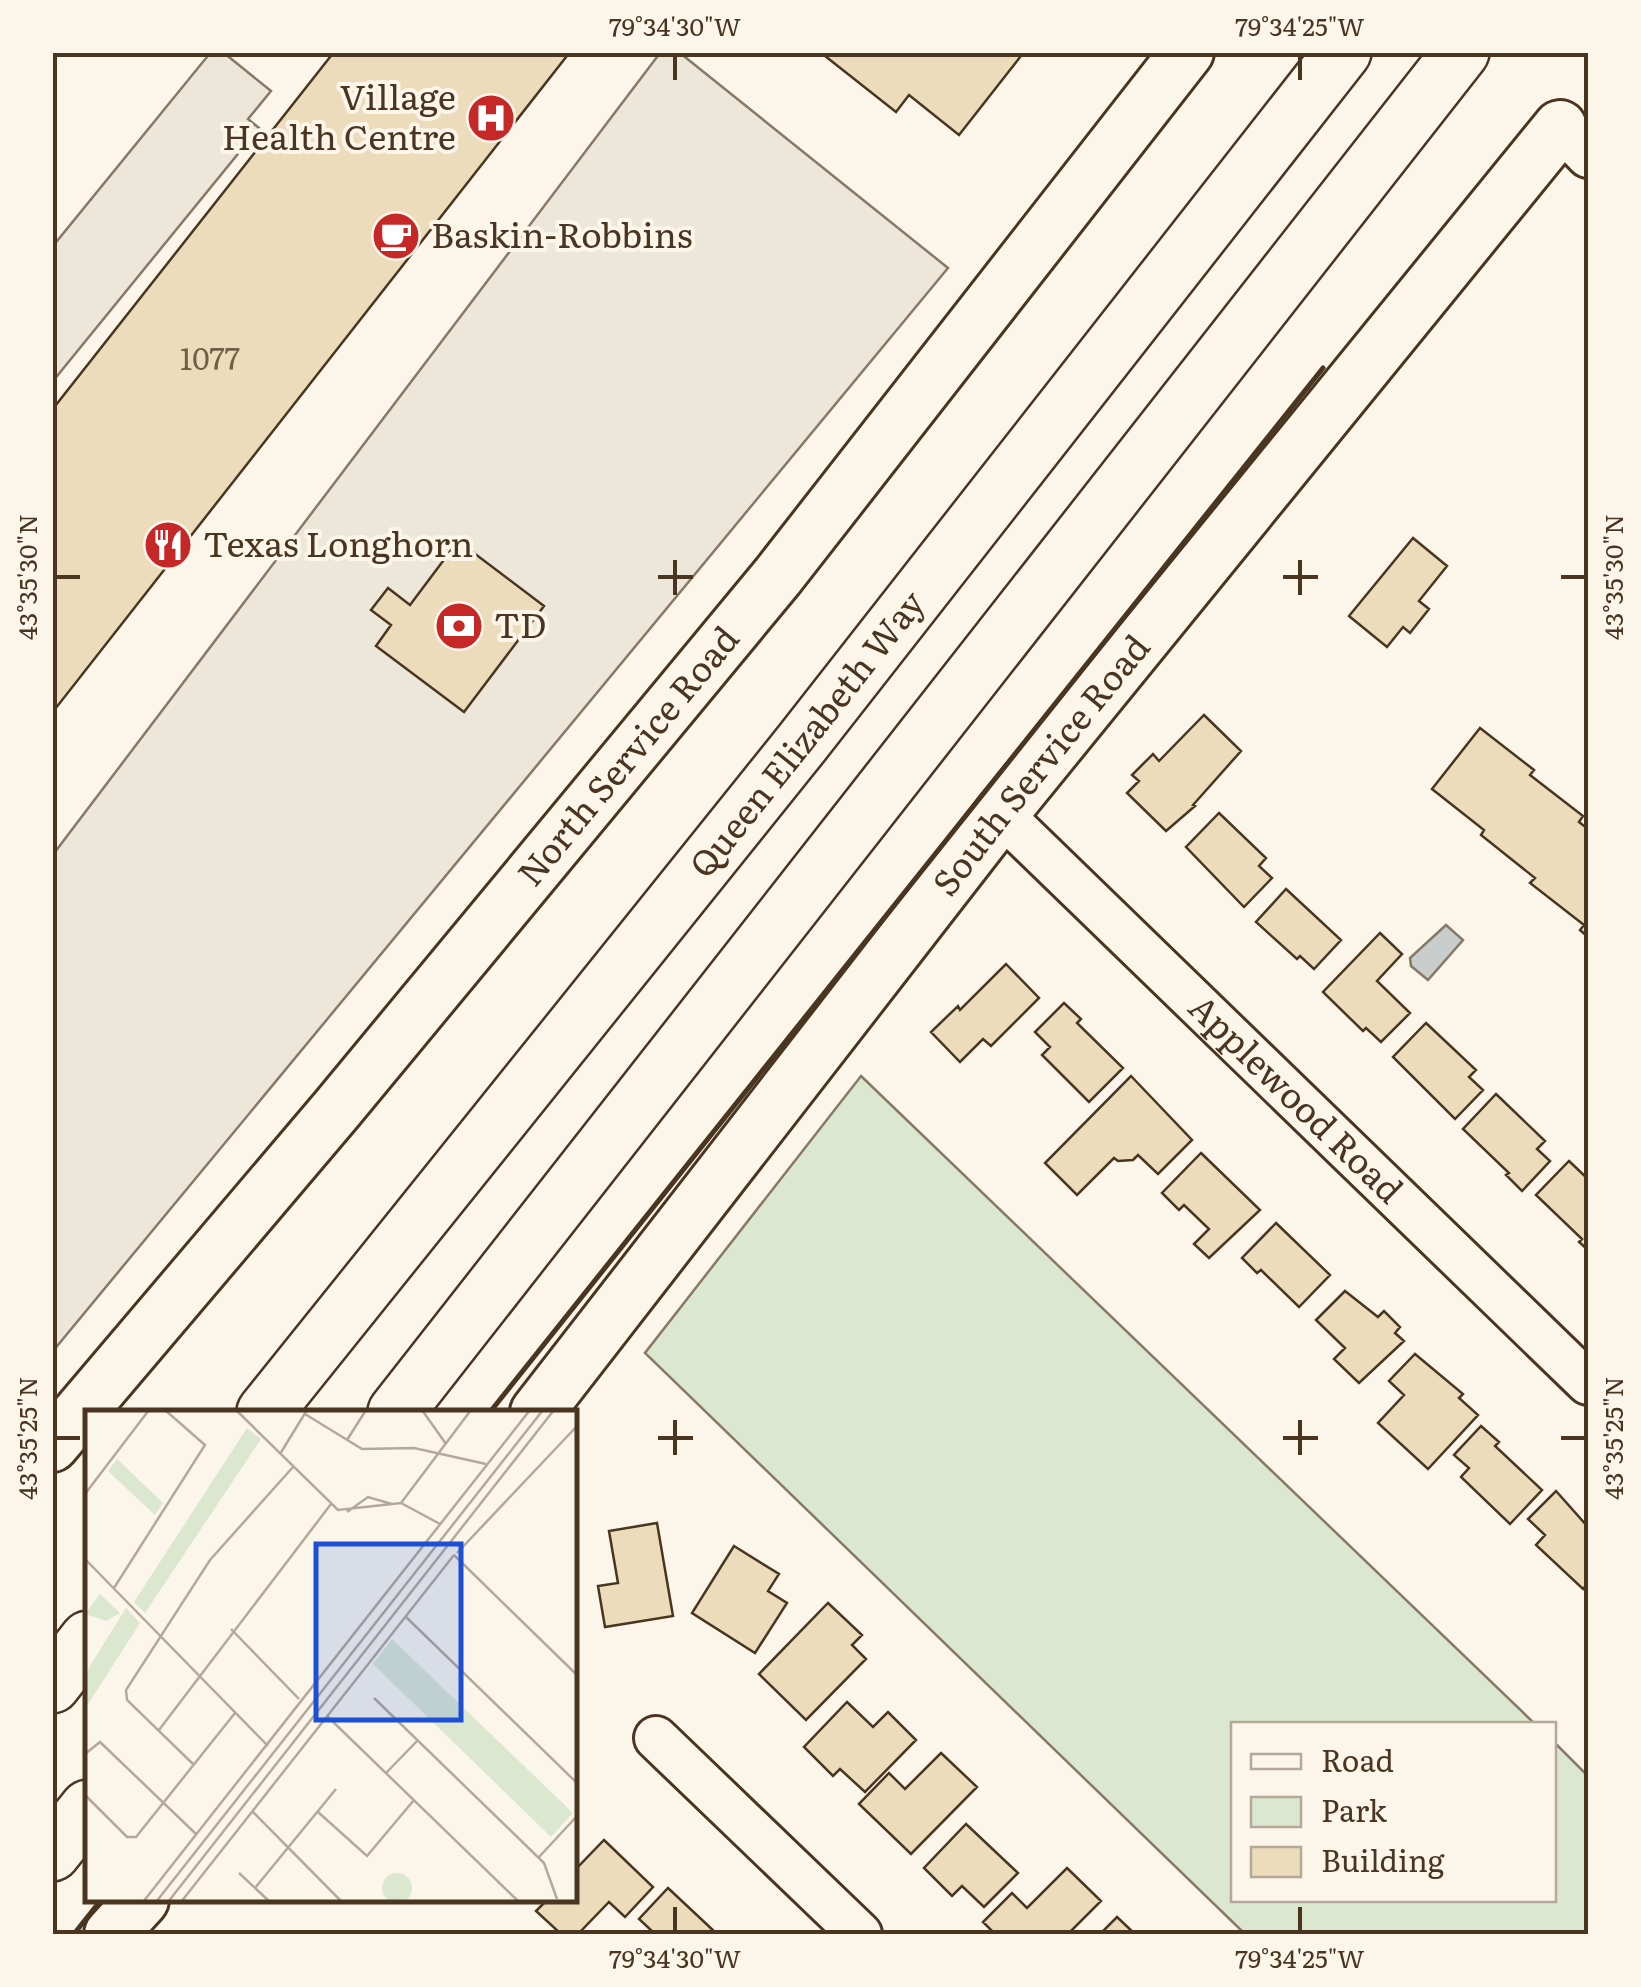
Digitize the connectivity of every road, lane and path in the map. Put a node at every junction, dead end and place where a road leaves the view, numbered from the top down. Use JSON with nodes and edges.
{"nodes":[{"id":1,"x":1186,"y":52,"type":"edge"},
{"id":2,"x":1343,"y":52,"type":"edge"},
{"id":3,"x":1461,"y":52,"type":"edge"},
{"id":4,"x":1574,"y":141,"type":"edge"},
{"id":5,"x":1002,"y":814,"type":"junction"},
{"id":6,"x":1588,"y":1383,"type":"edge"},
{"id":7,"x":266,"y":1410,"type":"edge"},
{"id":8,"x":398,"y":1410,"type":"edge"},
{"id":9,"x":538,"y":1410,"type":"edge"},
{"id":10,"x":52,"y":1445,"type":"edge"},
{"id":11,"x":85,"y":1643,"type":"edge"},
{"id":12,"x":52,"y":1685,"type":"edge"},
{"id":13,"x":656,"y":1738,"type":"dead end"},
{"id":14,"x":85,"y":1812,"type":"edge"},
{"id":15,"x":52,"y":1853,"type":"edge"},
{"id":16,"x":860,"y":1934,"type":"edge"}],
"edges":[{"from":1,"to":10,"type":"main road","name":"North Service Road"},
{"from":2,"to":7,"type":"highway","name":"Queen Elizabeth Way"},
{"from":3,"to":8,"type":"highway"},
{"from":4,"to":5,"type":"main road","name":"South Service Road"},
{"from":5,"to":6,"type":"street","name":"Applewood Road"},
{"from":5,"to":9,"type":"main road","name":"South Service Road"},
{"from":11,"to":12,"type":"highway"},
{"from":13,"to":16,"type":"street"},
{"from":14,"to":15,"type":"highway"}]}
